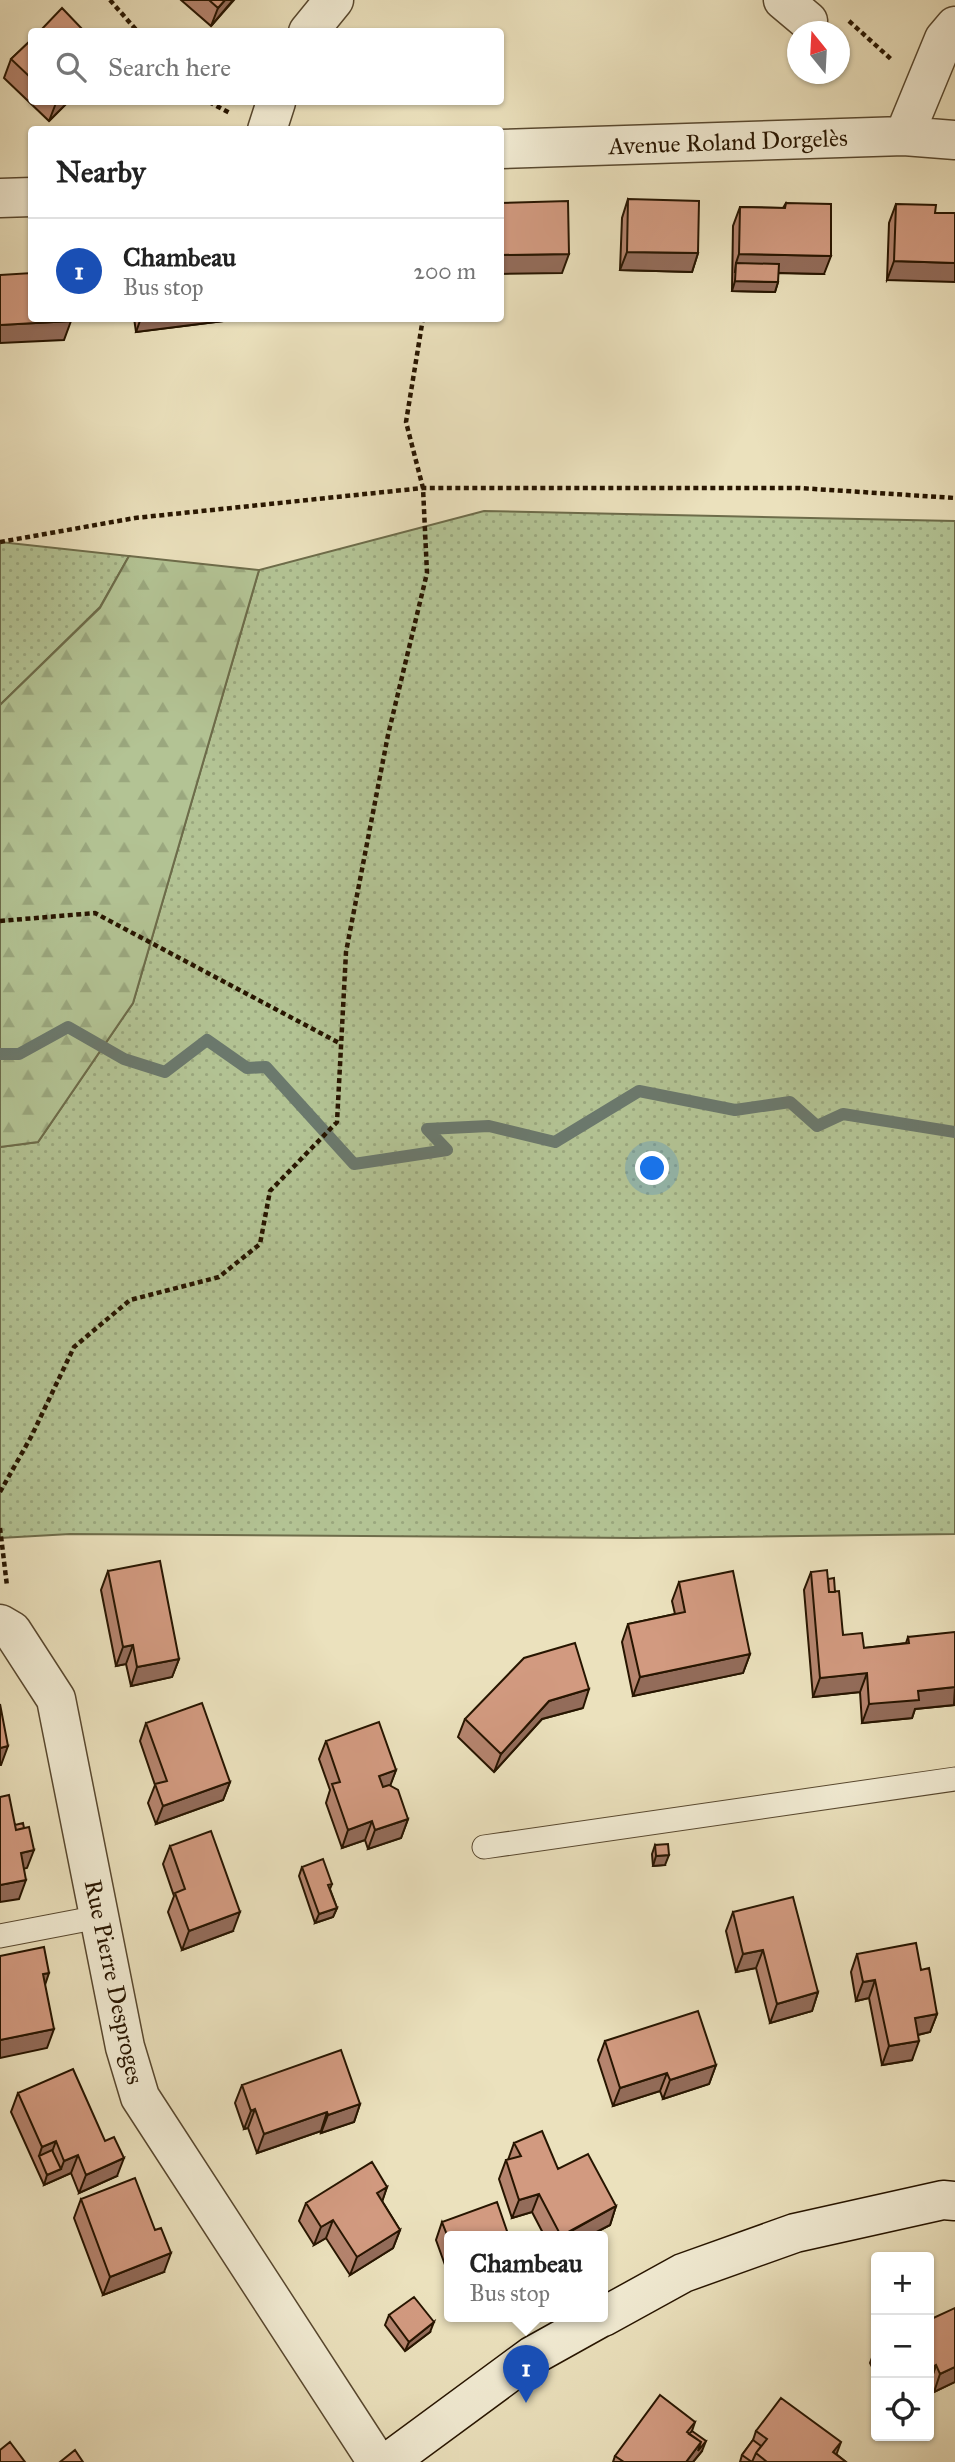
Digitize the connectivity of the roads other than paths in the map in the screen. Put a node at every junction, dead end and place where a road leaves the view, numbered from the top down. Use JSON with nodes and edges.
{"nodes":[{"id":1,"x":334,"y":0,"type":"edge"},
{"id":2,"x":955,"y":26,"type":"edge"},
{"id":3,"x":311,"y":28,"type":"edge"},
{"id":4,"x":275,"y":105,"type":"edge"},
{"id":5,"x":268,"y":126,"type":"edge"},
{"id":6,"x":905,"y":136,"type":"junction"},
{"id":7,"x":955,"y":140,"type":"edge"},
{"id":8,"x":504,"y":149,"type":"edge"},
{"id":9,"x":28,"y":197,"type":"edge"},
{"id":10,"x":0,"y":198,"type":"edge"},
{"id":11,"x":6,"y":1627,"type":"edge"},
{"id":12,"x":955,"y":1779,"type":"edge"},
{"id":13,"x":484,"y":1847,"type":"dead end"},
{"id":14,"x":99,"y":1917,"type":"junction"},
{"id":15,"x":0,"y":1936,"type":"edge"},
{"id":16,"x":955,"y":2201,"type":"edge"},
{"id":17,"x":608,"y":2314,"type":"edge"},
{"id":18,"x":594,"y":2322,"type":"edge"},
{"id":19,"x":377,"y":2462,"type":"edge"},
{"id":20,"x":388,"y":2462,"type":"edge"}],
"edges":[{"from":1,"to":3,"type":"street"},
{"from":2,"to":6,"type":"street"},
{"from":4,"to":5,"type":"street"},
{"from":6,"to":7,"type":"street","name":"Avenue Roland Dorgelès"},
{"from":6,"to":8,"type":"street","name":"Avenue Roland Dorgelès"},
{"from":9,"to":10,"type":"street"},
{"from":11,"to":14,"type":"street","name":"Rue Pierre Desproges"},
{"from":12,"to":13,"type":"lane"},
{"from":14,"to":15,"type":"lane"},
{"from":14,"to":19,"type":"street","name":"Rue Pierre Desproges"},
{"from":16,"to":17,"type":"street"},
{"from":18,"to":20,"type":"street"}]}
